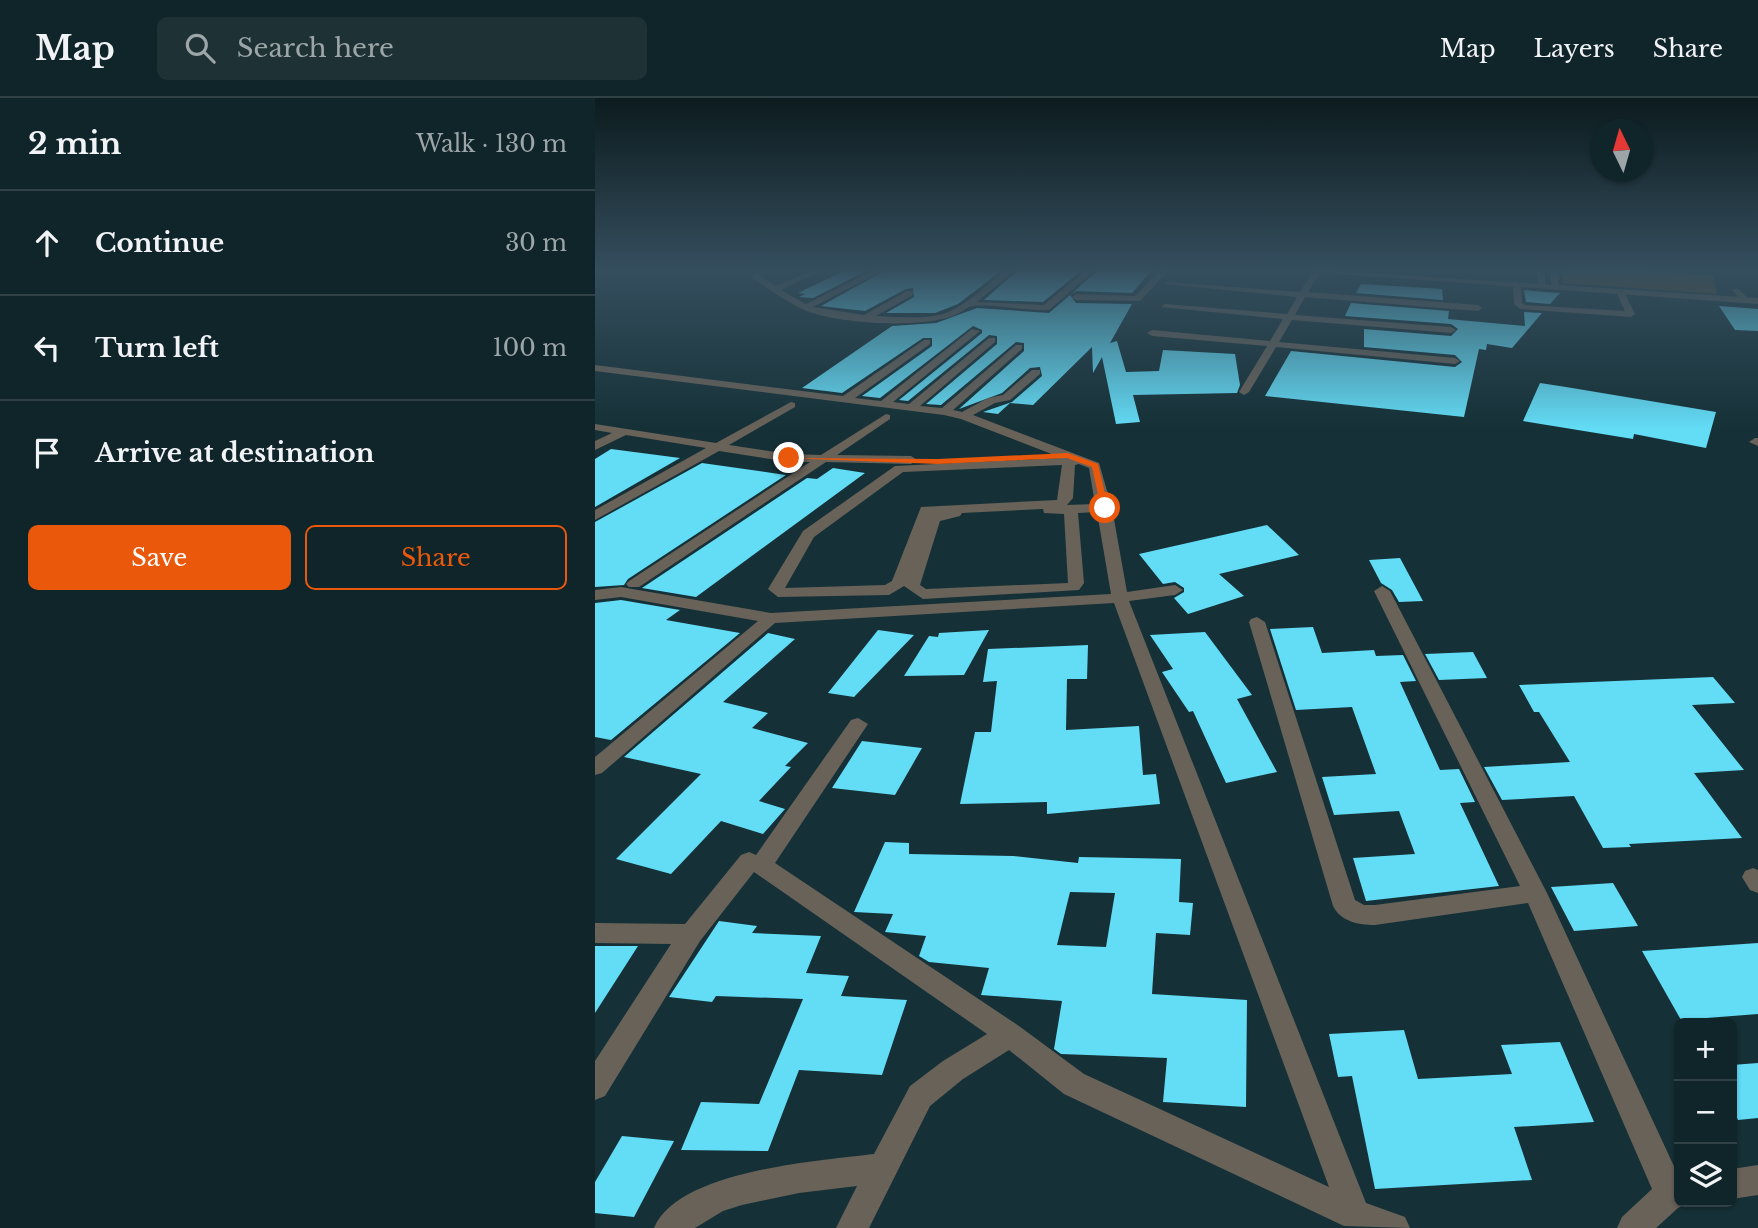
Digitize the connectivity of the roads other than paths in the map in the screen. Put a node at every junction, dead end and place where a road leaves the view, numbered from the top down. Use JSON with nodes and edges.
{"nodes":[{"id":1,"x":1287,"y":324,"type":"edge"},
{"id":2,"x":1374,"y":324,"type":"edge"},
{"id":3,"x":1451,"y":330,"type":"dead end"},
{"id":4,"x":975,"y":331,"type":"dead end"},
{"id":5,"x":1152,"y":333,"type":"dead end"},
{"id":6,"x":992,"y":340,"type":"dead end"},
{"id":7,"x":927,"y":342,"type":"dead end"},
{"id":8,"x":1274,"y":344,"type":"junction"},
{"id":9,"x":1019,"y":347,"type":"dead end"},
{"id":10,"x":1455,"y":361,"type":"dead end"},
{"id":11,"x":595,"y":368,"type":"edge"},
{"id":12,"x":1036,"y":372,"type":"dead end"},
{"id":13,"x":1244,"y":392,"type":"dead end"},
{"id":14,"x":846,"y":399,"type":"junction"},
{"id":15,"x":792,"y":405,"type":"dead end"},
{"id":16,"x":912,"y":407,"type":"junction"},
{"id":17,"x":885,"y":411,"type":"junction"},
{"id":18,"x":944,"y":412,"type":"junction"},
{"id":19,"x":964,"y":416,"type":"junction"},
{"id":20,"x":595,"y":427,"type":"edge"},
{"id":21,"x":624,"y":432,"type":"junction"},
{"id":22,"x":595,"y":446,"type":"edge"},
{"id":23,"x":715,"y":446,"type":"junction"},
{"id":24,"x":820,"y":460,"type":"junction"},
{"id":25,"x":1073,"y":460,"type":"junction"},
{"id":26,"x":1105,"y":508,"type":"junction"},
{"id":27,"x":1071,"y":509,"type":"junction"},
{"id":28,"x":595,"y":516,"type":"edge"},
{"id":29,"x":634,"y":584,"type":"dead end"},
{"id":30,"x":1175,"y":590,"type":"dead end"},
{"id":31,"x":1382,"y":591,"type":"dead end"},
{"id":32,"x":595,"y":595,"type":"edge"},
{"id":33,"x":1068,"y":595,"type":"junction"},
{"id":34,"x":1120,"y":598,"type":"junction"},
{"id":35,"x":771,"y":618,"type":"junction"},
{"id":36,"x":1257,"y":622,"type":"dead end"},
{"id":37,"x":857,"y":724,"type":"dead end"},
{"id":38,"x":595,"y":768,"type":"edge"},
{"id":39,"x":761,"y":865,"type":"junction"},
{"id":40,"x":1535,"y":893,"type":"junction"},
{"id":41,"x":595,"y":933,"type":"edge"},
{"id":42,"x":691,"y":934,"type":"junction"},
{"id":43,"x":1010,"y":1035,"type":"junction"},
{"id":44,"x":595,"y":1086,"type":"edge"},
{"id":45,"x":883,"y":1168,"type":"junction"},
{"id":46,"x":1758,"y":1180,"type":"edge"},
{"id":47,"x":1737,"y":1183,"type":"edge"},
{"id":48,"x":1674,"y":1191,"type":"edge"},
{"id":49,"x":1674,"y":1194,"type":"edge"},
{"id":50,"x":1355,"y":1214,"type":"junction"},
{"id":51,"x":670,"y":1228,"type":"edge"},
{"id":52,"x":852,"y":1228,"type":"edge"},
{"id":53,"x":1394,"y":1228,"type":"edge"},
{"id":54,"x":1633,"y":1228,"type":"edge"}],
"edges":[{"from":1,"to":8,"type":"street"},
{"from":2,"to":3,"type":"street"},
{"from":4,"to":17,"type":"street"},
{"from":5,"to":8,"type":"street"},
{"from":6,"to":16,"type":"street"},
{"from":7,"to":14,"type":"street"},
{"from":8,"to":10,"type":"street"},
{"from":8,"to":13,"type":"street"},
{"from":9,"to":18,"type":"street"},
{"from":11,"to":14,"type":"street"},
{"from":12,"to":19,"type":"street"},
{"from":14,"to":17,"type":"street"},
{"from":15,"to":23,"type":"street"},
{"from":16,"to":17,"type":"street"},
{"from":16,"to":18,"type":"street"},
{"from":17,"to":24,"type":"street"},
{"from":18,"to":19,"type":"street"},
{"from":19,"to":25,"type":"street"},
{"from":20,"to":21,"type":"street"},
{"from":21,"to":22,"type":"street"},
{"from":21,"to":23,"type":"street"},
{"from":23,"to":24,"type":"street"},
{"from":23,"to":28,"type":"street"},
{"from":24,"to":25,"type":"street"},
{"from":24,"to":29,"type":"street"},
{"from":25,"to":25,"type":"street"},
{"from":25,"to":26,"type":"street"},
{"from":26,"to":27,"type":"street"},
{"from":26,"to":34,"type":"street"},
{"from":27,"to":33,"type":"street"},
{"from":27,"to":33,"type":"street"},
{"from":30,"to":34,"type":"street"},
{"from":31,"to":40,"type":"street"},
{"from":32,"to":35,"type":"street"},
{"from":33,"to":34,"type":"street"},
{"from":33,"to":35,"type":"street"},
{"from":34,"to":50,"type":"street"},
{"from":35,"to":38,"type":"street"},
{"from":36,"to":40,"type":"street"},
{"from":37,"to":39,"type":"street"},
{"from":39,"to":42,"type":"street"},
{"from":39,"to":43,"type":"street"},
{"from":40,"to":48,"type":"street"},
{"from":41,"to":42,"type":"street"},
{"from":42,"to":44,"type":"street"},
{"from":43,"to":45,"type":"street"},
{"from":43,"to":50,"type":"street"},
{"from":45,"to":51,"type":"street"},
{"from":45,"to":52,"type":"street"},
{"from":46,"to":47,"type":"street"},
{"from":49,"to":54,"type":"street"},
{"from":50,"to":53,"type":"street"}]}
